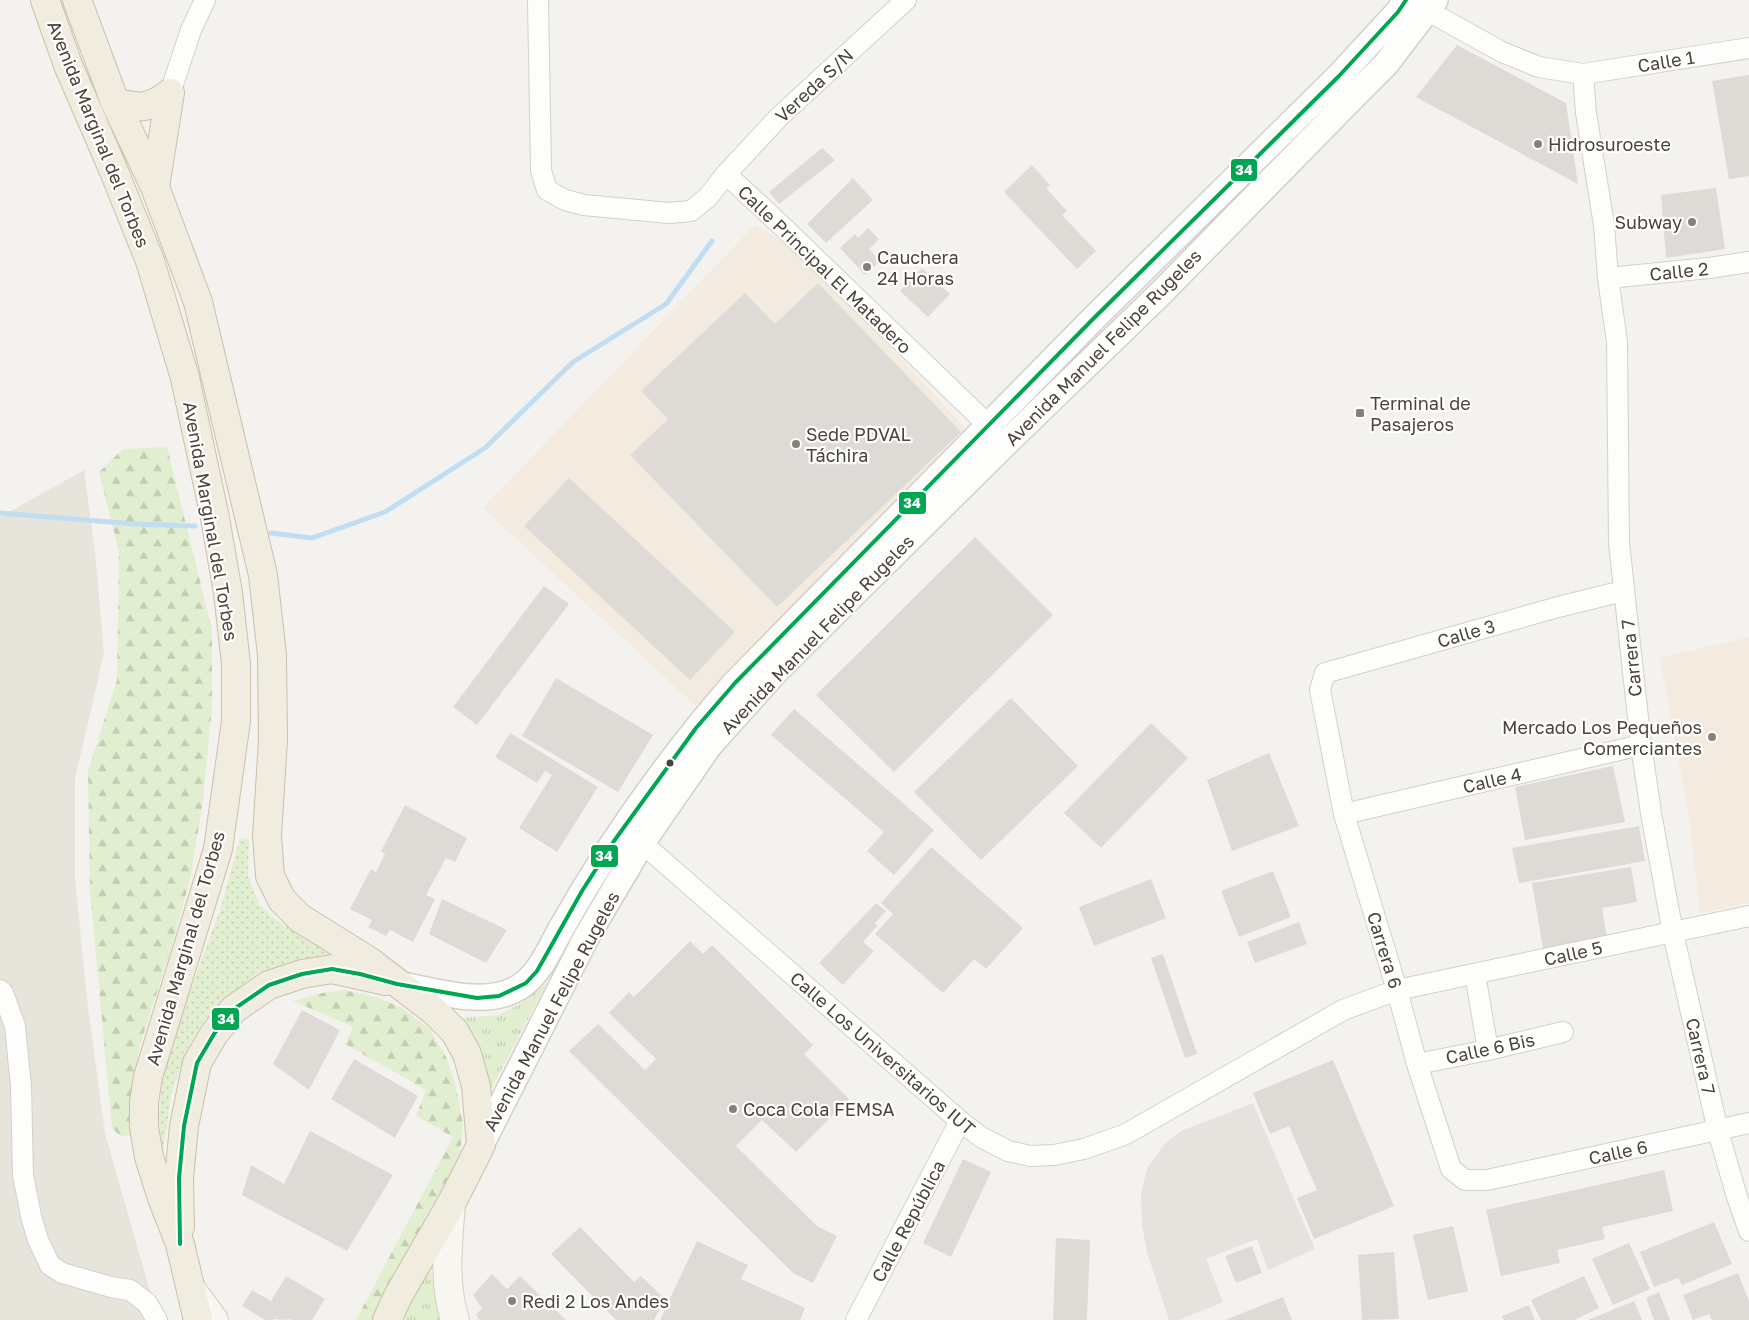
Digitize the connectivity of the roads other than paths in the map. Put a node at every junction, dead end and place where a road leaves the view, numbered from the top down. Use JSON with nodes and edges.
{"nodes":[{"id":1,"x":45,"y":0,"type":"edge"},
{"id":2,"x":77,"y":0,"type":"edge"},
{"id":3,"x":205,"y":0,"type":"edge"},
{"id":4,"x":538,"y":0,"type":"edge"},
{"id":5,"x":906,"y":0,"type":"edge"},
{"id":6,"x":1406,"y":0,"type":"edge"},
{"id":7,"x":1432,"y":6,"type":"edge"},
{"id":8,"x":1749,"y":48,"type":"edge"},
{"id":9,"x":1583,"y":74,"type":"junction"},
{"id":10,"x":170,"y":93,"type":"junction"},
{"id":11,"x":115,"y":102,"type":"junction"},
{"id":12,"x":726,"y":174,"type":"junction"},
{"id":13,"x":155,"y":187,"type":"junction"},
{"id":14,"x":1749,"y":262,"type":"edge"},
{"id":15,"x":1608,"y":278,"type":"junction"},
{"id":16,"x":988,"y":426,"type":"junction"},
{"id":17,"x":1623,"y":591,"type":"junction"},
{"id":18,"x":1320,"y":690,"type":"joint"},
{"id":19,"x":1641,"y":744,"type":"junction"},
{"id":20,"x":1344,"y":814,"type":"junction"},
{"id":21,"x":642,"y":843,"type":"junction"},
{"id":22,"x":1749,"y":916,"type":"edge"},
{"id":23,"x":1673,"y":932,"type":"junction"},
{"id":24,"x":1475,"y":974,"type":"junction"},
{"id":25,"x":397,"y":984,"type":"junction"},
{"id":26,"x":0,"y":990,"type":"edge"},
{"id":27,"x":1397,"y":990,"type":"junction"},
{"id":28,"x":1563,"y":1032,"type":"dead end"},
{"id":29,"x":1488,"y":1050,"type":"junction"},
{"id":30,"x":1417,"y":1064,"type":"junction"},
{"id":31,"x":960,"y":1121,"type":"junction"},
{"id":32,"x":1749,"y":1123,"type":"edge"},
{"id":33,"x":1718,"y":1131,"type":"junction"},
{"id":34,"x":481,"y":1145,"type":"junction"},
{"id":35,"x":1487,"y":1180,"type":"joint"},
{"id":36,"x":451,"y":1204,"type":"junction"},
{"id":37,"x":1749,"y":1231,"type":"edge"},
{"id":38,"x":180,"y":1244,"type":"junction"},
{"id":39,"x":191,"y":1290,"type":"junction"},
{"id":40,"x":157,"y":1320,"type":"edge"},
{"id":41,"x":198,"y":1320,"type":"edge"},
{"id":42,"x":214,"y":1320,"type":"edge"},
{"id":43,"x":387,"y":1320,"type":"edge"},
{"id":44,"x":455,"y":1320,"type":"edge"},
{"id":45,"x":856,"y":1320,"type":"edge"}],
"edges":[{"from":1,"to":38,"type":"highway","name":"Avenida Marginal del Torbes"},
{"from":2,"to":11,"type":"highway","name":"Avenida Marginal del Torbes"},
{"from":3,"to":10,"type":"street"},
{"from":4,"to":12,"type":"street","name":"Calle Principal El Matadero"},
{"from":5,"to":12,"type":"street","name":"Vereda S/N"},
{"from":6,"to":16,"type":"street","name":"Avenida Manuel Felipe Rugeles"},
{"from":7,"to":9,"type":"street","name":"Calle 1"},
{"from":7,"to":21,"type":"street","name":"Avenida Manuel Felipe Rugeles"},
{"from":8,"to":9,"type":"street","name":"Calle 1"},
{"from":9,"to":15,"type":"street","name":"Carrera 7"},
{"from":10,"to":11,"type":"highway"},
{"from":10,"to":13,"type":"highway"},
{"from":11,"to":13,"type":"highway","name":"Avenida Marginal del Torbes"},
{"from":12,"to":16,"type":"street","name":"Calle Principal El Matadero"},
{"from":13,"to":25,"type":"highway","name":"Avenida Marginal del Torbes"},
{"from":14,"to":15,"type":"street","name":"Calle 2"},
{"from":15,"to":17,"type":"street","name":"Carrera 7"},
{"from":16,"to":25,"type":"street","name":"Avenida Manuel Felipe Rugeles"},
{"from":17,"to":18,"type":"street","name":"Calle 3"},
{"from":17,"to":19,"type":"street","name":"Carrera 7"},
{"from":18,"to":20,"type":"street","name":"Carrera 6"},
{"from":19,"to":20,"type":"street","name":"Calle 4"},
{"from":19,"to":23,"type":"street","name":"Carrera 7"},
{"from":20,"to":27,"type":"street","name":"Carrera 6"},
{"from":21,"to":31,"type":"street","name":"Calle Los Universitarios IUT"},
{"from":21,"to":34,"type":"street","name":"Avenida Manuel Felipe Rugeles"},
{"from":22,"to":23,"type":"street","name":"Calle 5"},
{"from":23,"to":24,"type":"street","name":"Calle 5"},
{"from":23,"to":33,"type":"street","name":"Carrera 7"},
{"from":24,"to":27,"type":"street","name":"Calle 5"},
{"from":24,"to":29,"type":"street"},
{"from":25,"to":34,"type":"highway","name":"Avenida Marginal del Torbes"},
{"from":25,"to":38,"type":"highway"},
{"from":26,"to":40,"type":"street"},
{"from":27,"to":30,"type":"street","name":"Carrera 6"},
{"from":27,"to":31,"type":"street","name":"Calle Los Universitarios IUT"},
{"from":28,"to":29,"type":"street","name":"Calle 6 Bis"},
{"from":29,"to":30,"type":"street","name":"Calle 6 Bis"},
{"from":30,"to":35,"type":"street","name":"Carrera 6"},
{"from":31,"to":45,"type":"street","name":"Calle República"},
{"from":32,"to":33,"type":"street","name":"Calle 6"},
{"from":33,"to":35,"type":"street","name":"Calle 6"},
{"from":33,"to":37,"type":"street","name":"Carrera 7"},
{"from":34,"to":36,"type":"highway"},
{"from":36,"to":43,"type":"highway"},
{"from":36,"to":44,"type":"main road"},
{"from":38,"to":39,"type":"highway","name":"Avenida Marginal del Torbes"},
{"from":39,"to":41,"type":"highway","name":"Avenida Marginal del Torbes"},
{"from":39,"to":42,"type":"main road"}]}
